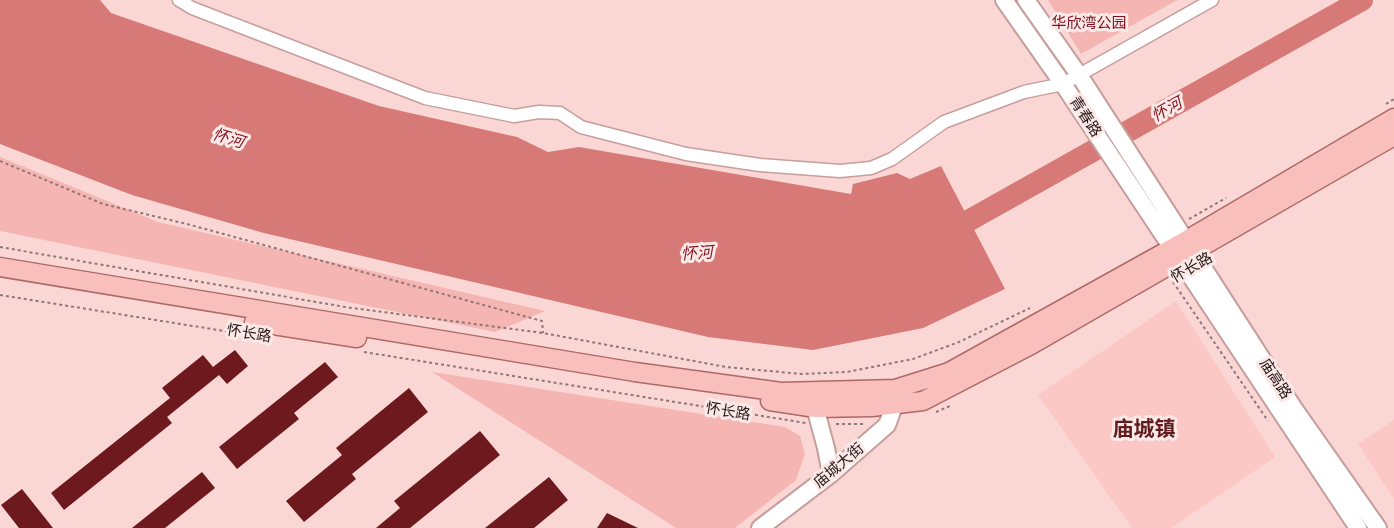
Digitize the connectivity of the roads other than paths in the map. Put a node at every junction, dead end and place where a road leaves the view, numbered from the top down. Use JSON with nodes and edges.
{"nodes":[{"id":1,"x":179,"y":0,"type":"edge"},
{"id":2,"x":1004,"y":0,"type":"edge"},
{"id":3,"x":1026,"y":0,"type":"edge"},
{"id":4,"x":1212,"y":0,"type":"edge"},
{"id":5,"x":1079,"y":75,"type":"junction"},
{"id":6,"x":1064,"y":84,"type":"junction"},
{"id":7,"x":1389,"y":112,"type":"edge"},
{"id":8,"x":1394,"y":136,"type":"edge"},
{"id":9,"x":1178,"y":248,"type":"junction"},
{"id":10,"x":0,"y":267,"type":"edge"},
{"id":11,"x":0,"y":279,"type":"edge"},
{"id":12,"x":895,"y":398,"type":"junction"},
{"id":13,"x":815,"y":408,"type":"junction"},
{"id":14,"x":831,"y":474,"type":"junction"},
{"id":15,"x":760,"y":528,"type":"edge"},
{"id":16,"x":1358,"y":528,"type":"edge"},
{"id":17,"x":1378,"y":528,"type":"edge"}],
"edges":[{"from":1,"to":6,"type":"street"},
{"from":2,"to":6,"type":"main road","name":"青春路"},
{"from":3,"to":5,"type":"main road","name":"青春路"},
{"from":4,"to":5,"type":"street"},
{"from":5,"to":6,"type":"street"},
{"from":5,"to":9,"type":"main road","name":"青春路"},
{"from":6,"to":9,"type":"main road","name":"青春路"},
{"from":7,"to":9,"type":"main road","name":"怀长路"},
{"from":8,"to":9,"type":"main road","name":"怀长路"},
{"from":9,"to":12,"type":"main road","name":"怀长路"},
{"from":9,"to":16,"type":"main road","name":"庙高路"},
{"from":9,"to":17,"type":"main road","name":"庙高路"},
{"from":10,"to":13,"type":"main road","name":"怀长路"},
{"from":11,"to":13,"type":"main road","name":"怀长路"},
{"from":12,"to":13,"type":"main road","name":"怀长路"},
{"from":12,"to":14,"type":"main road","name":"庙城大街"},
{"from":13,"to":14,"type":"main road"},
{"from":14,"to":15,"type":"main road","name":"庙城大街"}]}
